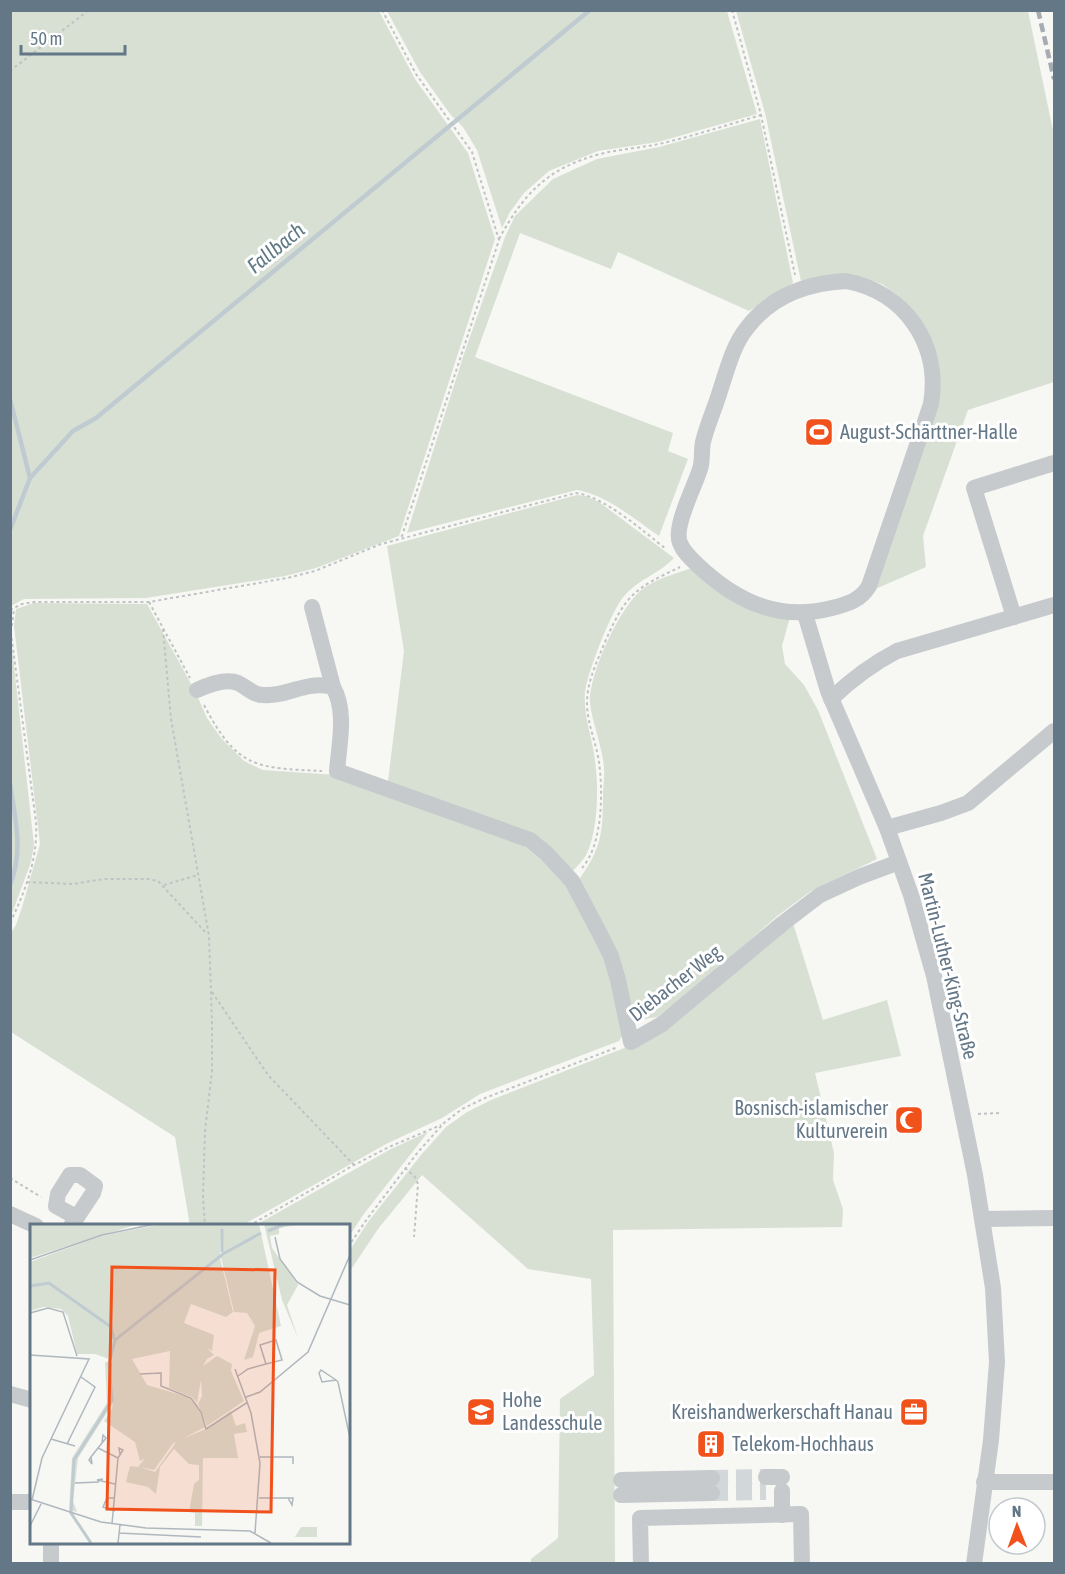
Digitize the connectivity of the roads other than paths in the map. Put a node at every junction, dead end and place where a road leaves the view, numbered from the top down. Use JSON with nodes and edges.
{"nodes":[{"id":1,"x":1054,"y":463,"type":"edge"},
{"id":2,"x":1054,"y":605,"type":"edge"},
{"id":3,"x":312,"y":607,"type":"dead end"},
{"id":4,"x":805,"y":614,"type":"junction"},
{"id":5,"x":1014,"y":617,"type":"junction"},
{"id":6,"x":333,"y":687,"type":"junction"},
{"id":7,"x":197,"y":690,"type":"road end"},
{"id":8,"x":831,"y":699,"type":"junction"},
{"id":9,"x":1054,"y":731,"type":"edge"},
{"id":10,"x":887,"y":828,"type":"junction"},
{"id":11,"x":899,"y":862,"type":"junction"},
{"id":12,"x":10,"y":1214,"type":"edge"},
{"id":13,"x":1054,"y":1218,"type":"edge"},
{"id":14,"x":983,"y":1219,"type":"junction"},
{"id":15,"x":74,"y":1221,"type":"edge"},
{"id":16,"x":32,"y":1224,"type":"edge"},
{"id":17,"x":10,"y":1394,"type":"edge"},
{"id":18,"x":30,"y":1399,"type":"edge"},
{"id":19,"x":777,"y":1482,"type":"dead end"},
{"id":20,"x":984,"y":1482,"type":"junction"},
{"id":21,"x":1054,"y":1482,"type":"edge"},
{"id":22,"x":712,"y":1485,"type":"tunnel mouth"},
{"id":23,"x":621,"y":1488,"type":"dead end"},
{"id":24,"x":10,"y":1502,"type":"edge"},
{"id":25,"x":30,"y":1502,"type":"edge"},
{"id":26,"x":782,"y":1515,"type":"junction"},
{"id":27,"x":51,"y":1544,"type":"edge"},
{"id":28,"x":51,"y":1563,"type":"edge"},
{"id":29,"x":641,"y":1563,"type":"edge"},
{"id":30,"x":802,"y":1563,"type":"edge"},
{"id":31,"x":974,"y":1563,"type":"edge"}],
"edges":[{"from":1,"to":5,"type":"street"},
{"from":2,"to":5,"type":"street"},
{"from":3,"to":6,"type":"street"},
{"from":4,"to":4,"type":"street"},
{"from":4,"to":8,"type":"street","name":"Martin-Luther-King-Straße"},
{"from":5,"to":8,"type":"street"},
{"from":6,"to":7,"type":"street"},
{"from":6,"to":11,"type":"street","name":"Diebacher Weg"},
{"from":8,"to":10,"type":"street","name":"Martin-Luther-King-Straße"},
{"from":9,"to":10,"type":"street"},
{"from":10,"to":11,"type":"street","name":"Martin-Luther-King-Straße"},
{"from":11,"to":14,"type":"street","name":"Martin-Luther-King-Straße"},
{"from":12,"to":16,"type":"street"},
{"from":13,"to":14,"type":"street"},
{"from":14,"to":20,"type":"street","name":"Martin-Luther-King-Straße"},
{"from":15,"to":15,"type":"street"},
{"from":17,"to":18,"type":"street"},
{"from":19,"to":26,"type":"street"},
{"from":20,"to":21,"type":"street"},
{"from":20,"to":31,"type":"street","name":"Martin-Luther-King-Straße"},
{"from":22,"to":23,"type":"street"},
{"from":24,"to":25,"type":"street"},
{"from":26,"to":29,"type":"street"},
{"from":26,"to":30,"type":"street"},
{"from":27,"to":28,"type":"street"}]}
